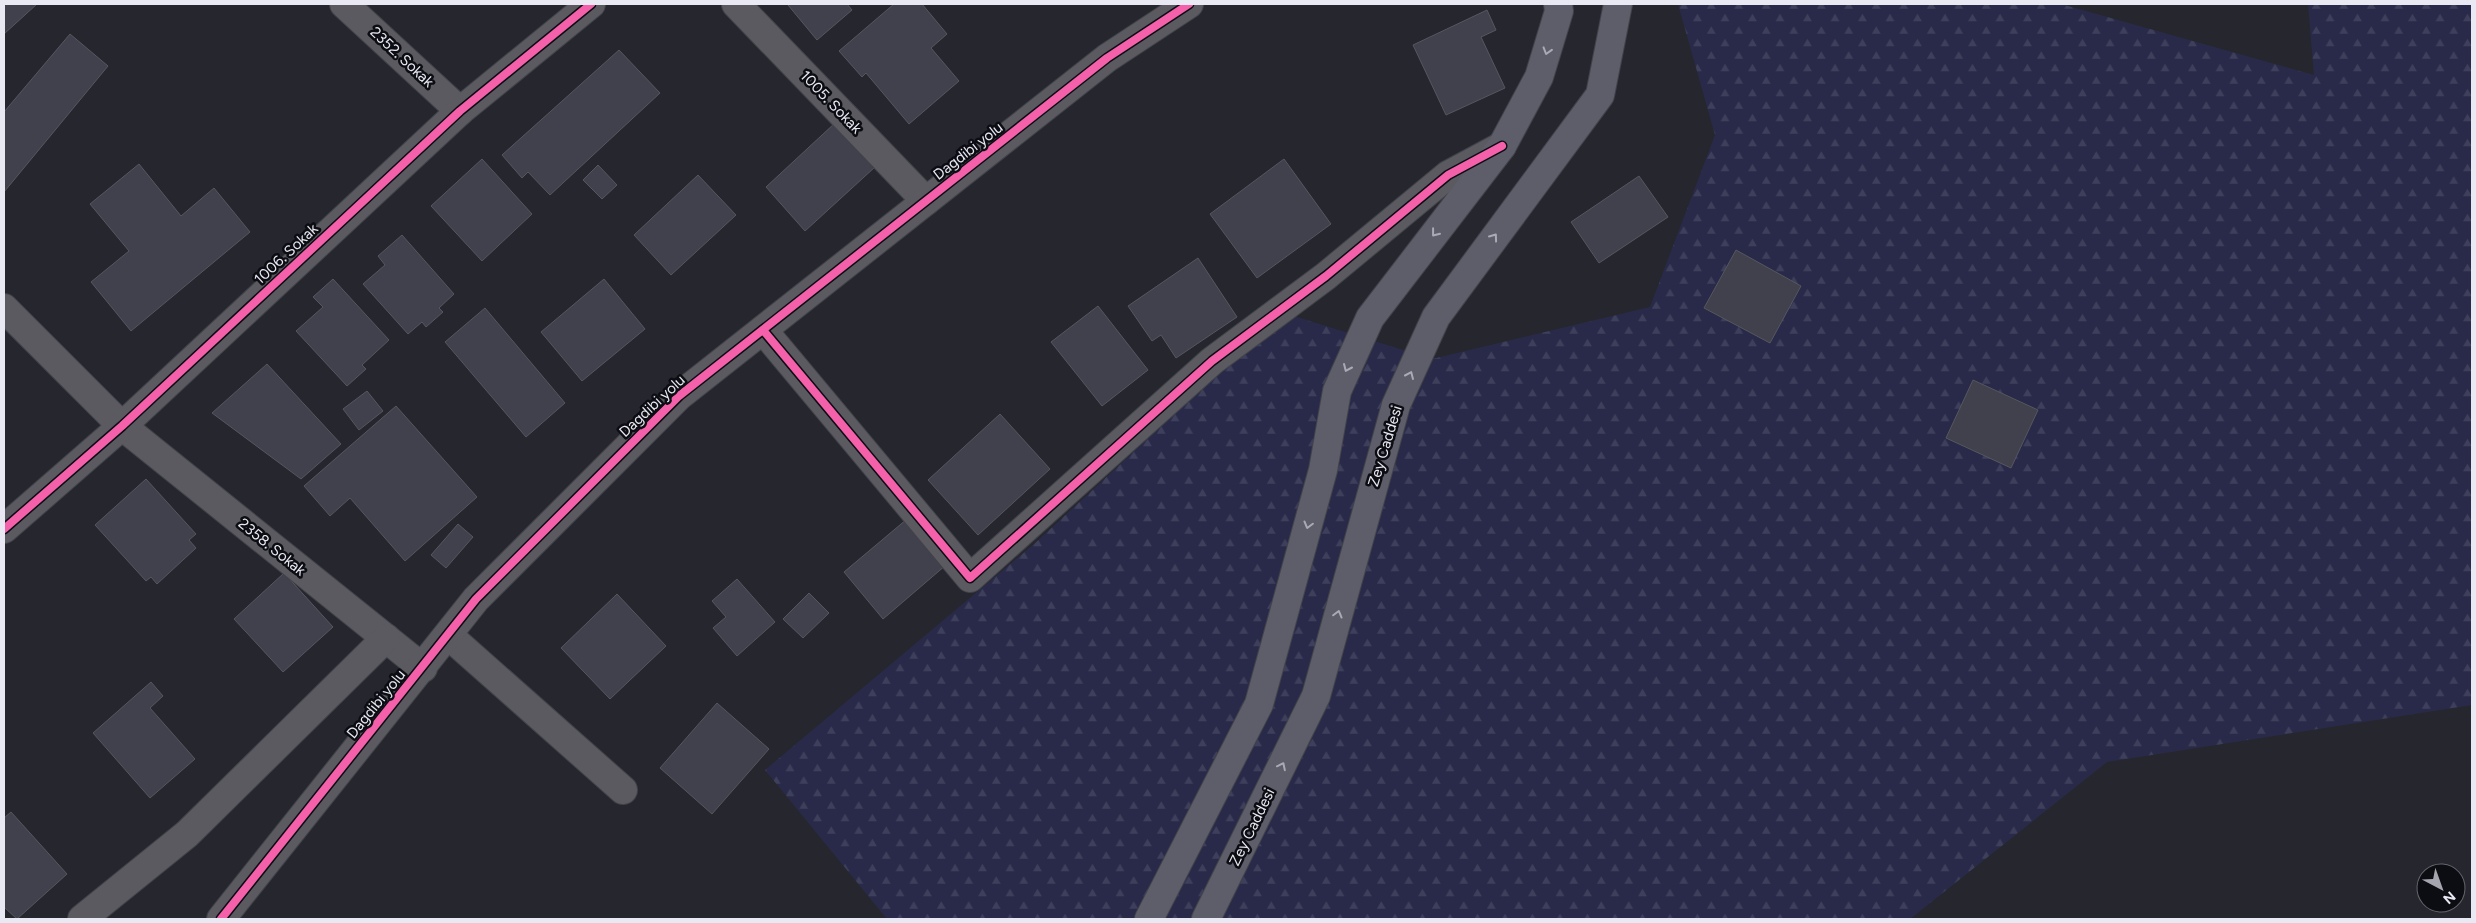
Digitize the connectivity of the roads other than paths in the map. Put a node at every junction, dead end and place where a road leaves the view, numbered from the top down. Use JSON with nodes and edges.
{"nodes":[{"id":1,"x":344,"y":4,"type":"edge"},
{"id":2,"x":590,"y":4,"type":"edge"},
{"id":3,"x":736,"y":4,"type":"edge"},
{"id":4,"x":1189,"y":4,"type":"edge"},
{"id":5,"x":1558,"y":4,"type":"edge"},
{"id":6,"x":1618,"y":4,"type":"edge"},
{"id":7,"x":460,"y":111,"type":"junction"},
{"id":8,"x":1502,"y":146,"type":"junction"},
{"id":9,"x":926,"y":201,"type":"junction"},
{"id":10,"x":4,"y":308,"type":"edge"},
{"id":11,"x":763,"y":330,"type":"junction"},
{"id":12,"x":122,"y":426,"type":"junction"},
{"id":13,"x":4,"y":529,"type":"edge"},
{"id":14,"x":448,"y":634,"type":"junction"},
{"id":15,"x":386,"y":638,"type":"junction"},
{"id":16,"x":423,"y":668,"type":"junction"},
{"id":17,"x":623,"y":790,"type":"dead end"},
{"id":18,"x":82,"y":919,"type":"edge"},
{"id":19,"x":221,"y":919,"type":"edge"},
{"id":20,"x":1149,"y":919,"type":"edge"},
{"id":21,"x":1206,"y":919,"type":"edge"}],
"edges":[{"from":1,"to":7,"type":"street","name":"2352. Sokak"},
{"from":2,"to":7,"type":"street","name":"1006. Sokak"},
{"from":3,"to":9,"type":"street","name":"1005. Sokak"},
{"from":4,"to":9,"type":"street","name":"Dagdibi yolu"},
{"from":5,"to":8,"type":"main road","one_way":true},
{"from":21,"to":6,"type":"main road","name":"Zey Caddesi","one_way":true},
{"from":7,"to":12,"type":"street","name":"1006. Sokak"},
{"from":8,"to":11,"type":"street"},
{"from":8,"to":20,"type":"main road","one_way":true},
{"from":9,"to":11,"type":"street","name":"Dagdibi yolu"},
{"from":10,"to":12,"type":"street","name":"2358. Sokak"},
{"from":11,"to":14,"type":"street","name":"Dagdibi yolu"},
{"from":12,"to":13,"type":"street","name":"1006. Sokak"},
{"from":12,"to":15,"type":"street","name":"2358. Sokak"},
{"from":14,"to":16,"type":"street","name":"Dagdibi yolu"},
{"from":14,"to":17,"type":"street"},
{"from":15,"to":16,"type":"street","name":"2358. Sokak"},
{"from":15,"to":18,"type":"street"},
{"from":16,"to":19,"type":"street","name":"Dagdibi yolu"}]}
